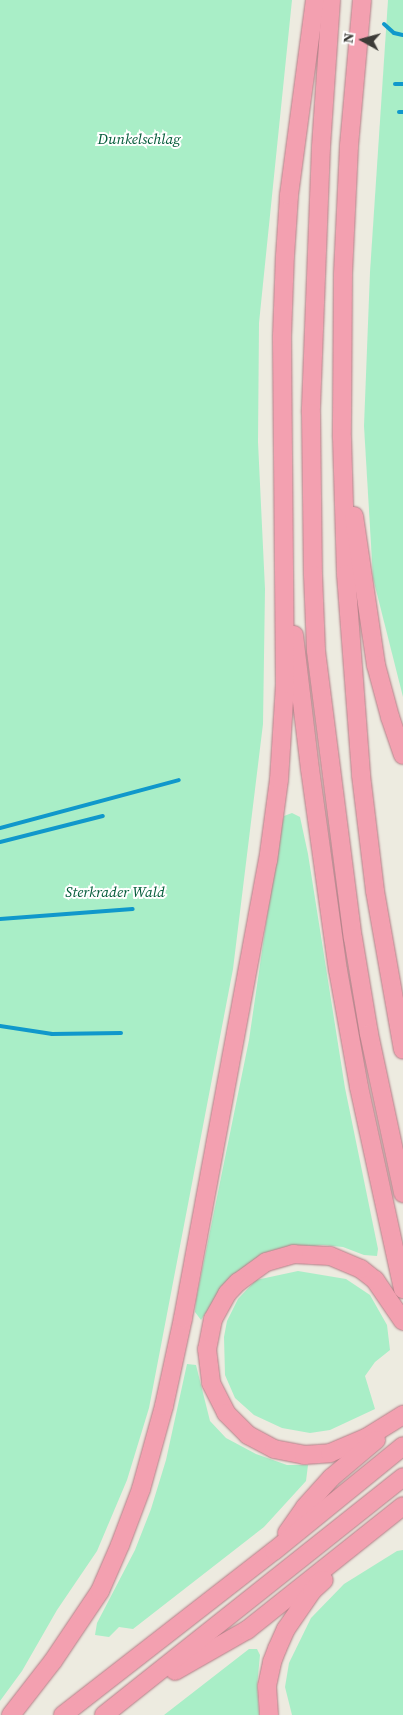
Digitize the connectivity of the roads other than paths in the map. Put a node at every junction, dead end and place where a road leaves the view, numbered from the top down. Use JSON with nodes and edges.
{"nodes":[{"id":1,"x":315,"y":0,"type":"edge"},
{"id":2,"x":331,"y":0,"type":"edge"},
{"id":3,"x":362,"y":0,"type":"edge"},
{"id":4,"x":342,"y":438,"type":"junction"},
{"id":5,"x":284,"y":512,"type":"junction"},
{"id":6,"x":403,"y":754,"type":"edge"},
{"id":7,"x":396,"y":1018,"type":"junction"},
{"id":8,"x":403,"y":1038,"type":"edge"},
{"id":9,"x":403,"y":1050,"type":"edge"},
{"id":10,"x":403,"y":1193,"type":"edge"},
{"id":11,"x":403,"y":1289,"type":"edge"},
{"id":12,"x":403,"y":1321,"type":"edge"},
{"id":13,"x":403,"y":1417,"type":"edge"},
{"id":14,"x":403,"y":1446,"type":"edge"},
{"id":15,"x":403,"y":1476,"type":"edge"},
{"id":16,"x":403,"y":1506,"type":"edge"},
{"id":17,"x":384,"y":1521,"type":"junction"},
{"id":18,"x":274,"y":1551,"type":"junction"},
{"id":19,"x":130,"y":1696,"type":"junction"},
{"id":20,"x":11,"y":1715,"type":"edge"},
{"id":21,"x":63,"y":1715,"type":"edge"},
{"id":22,"x":104,"y":1715,"type":"edge"},
{"id":23,"x":269,"y":1715,"type":"edge"}],
"edges":[{"from":1,"to":5,"type":"highway"},
{"from":2,"to":10,"type":"highway"},
{"from":3,"to":4,"type":"highway"},
{"from":4,"to":6,"type":"highway"},
{"from":4,"to":7,"type":"highway"},
{"from":5,"to":11,"type":"highway"},
{"from":5,"to":20,"type":"highway"},
{"from":7,"to":8,"type":"highway"},
{"from":7,"to":9,"type":"highway"},
{"from":12,"to":13,"type":"highway"},
{"from":13,"to":18,"type":"highway"},
{"from":14,"to":18,"type":"highway"},
{"from":15,"to":19,"type":"highway"},
{"from":16,"to":17,"type":"highway"},
{"from":17,"to":19,"type":"highway"},
{"from":17,"to":23,"type":"highway"},
{"from":18,"to":21,"type":"highway"},
{"from":19,"to":22,"type":"highway"}]}
